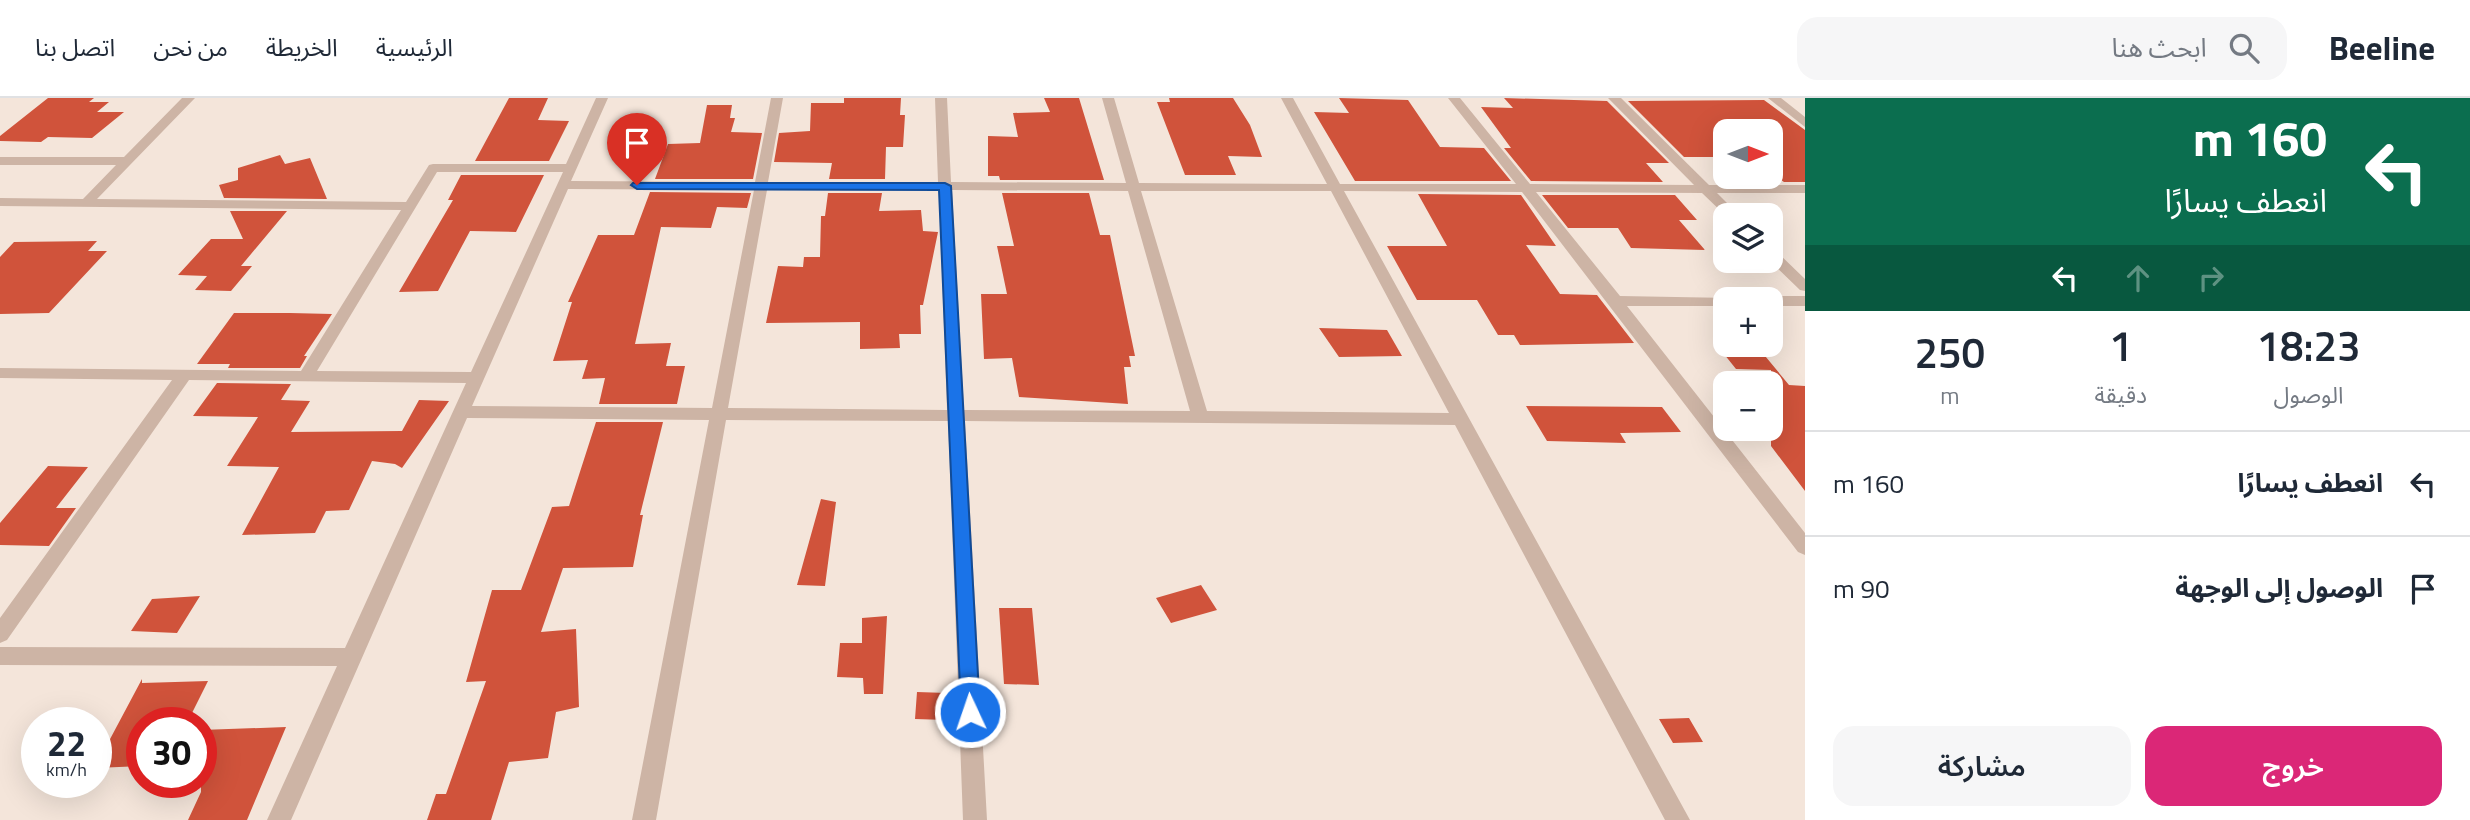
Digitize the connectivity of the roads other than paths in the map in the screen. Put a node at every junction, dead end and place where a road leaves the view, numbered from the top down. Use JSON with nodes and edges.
{"nodes":[{"id":1,"x":189,"y":98,"type":"edge"},
{"id":2,"x":602,"y":98,"type":"edge"},
{"id":3,"x":777,"y":98,"type":"edge"},
{"id":4,"x":941,"y":98,"type":"edge"},
{"id":5,"x":1108,"y":98,"type":"edge"},
{"id":6,"x":1287,"y":98,"type":"edge"},
{"id":7,"x":1454,"y":98,"type":"edge"},
{"id":8,"x":1614,"y":98,"type":"edge"},
{"id":9,"x":1774,"y":98,"type":"edge"},
{"id":10,"x":1805,"y":123,"type":"edge"},
{"id":11,"x":0,"y":161,"type":"edge"},
{"id":12,"x":19,"y":161,"type":"junction"},
{"id":13,"x":127,"y":161,"type":"junction"},
{"id":14,"x":567,"y":177,"type":"junction"},
{"id":15,"x":0,"y":178,"type":"edge"},
{"id":16,"x":761,"y":186,"type":"junction"},
{"id":17,"x":945,"y":186,"type":"junction"},
{"id":18,"x":1133,"y":187,"type":"junction"},
{"id":19,"x":1336,"y":188,"type":"junction"},
{"id":20,"x":1526,"y":188,"type":"junction"},
{"id":21,"x":1706,"y":189,"type":"junction"},
{"id":22,"x":1805,"y":189,"type":"edge"},
{"id":23,"x":0,"y":202,"type":"edge"},
{"id":24,"x":86,"y":203,"type":"junction"},
{"id":25,"x":1720,"y":203,"type":"edge"},
{"id":26,"x":410,"y":206,"type":"junction"},
{"id":27,"x":1783,"y":266,"type":"edge"},
{"id":28,"x":1805,"y":287,"type":"edge"},
{"id":29,"x":1616,"y":301,"type":"junction"},
{"id":30,"x":1713,"y":301,"type":"edge"},
{"id":31,"x":1783,"y":301,"type":"edge"},
{"id":32,"x":1805,"y":301,"type":"edge"},
{"id":33,"x":0,"y":373,"type":"edge"},
{"id":34,"x":184,"y":375,"type":"junction"},
{"id":35,"x":306,"y":376,"type":"junction"},
{"id":36,"x":477,"y":378,"type":"junction"},
{"id":37,"x":462,"y":412,"type":"junction"},
{"id":38,"x":719,"y":414,"type":"junction"},
{"id":39,"x":956,"y":415,"type":"junction"},
{"id":40,"x":1200,"y":418,"type":"junction"},
{"id":41,"x":1461,"y":419,"type":"junction"},
{"id":42,"x":1805,"y":547,"type":"edge"},
{"id":43,"x":0,"y":635,"type":"edge"},
{"id":44,"x":0,"y":656,"type":"edge"},
{"id":45,"x":352,"y":657,"type":"junction"},
{"id":46,"x":279,"y":820,"type":"edge"},
{"id":47,"x":644,"y":820,"type":"edge"},
{"id":48,"x":975,"y":820,"type":"edge"},
{"id":49,"x":1678,"y":820,"type":"edge"}],
"edges":[{"from":1,"to":13,"type":"street"},
{"from":2,"to":14,"type":"street"},
{"from":3,"to":16,"type":"street"},
{"from":4,"to":17,"type":"street"},
{"from":5,"to":18,"type":"street"},
{"from":6,"to":19,"type":"street"},
{"from":7,"to":20,"type":"street"},
{"from":8,"to":21,"type":"street"},
{"from":9,"to":10,"type":"street"},
{"from":11,"to":12,"type":"street"},
{"from":12,"to":13,"type":"street"},
{"from":12,"to":15,"type":"street"},
{"from":13,"to":24,"type":"street"},
{"from":14,"to":16,"type":"street"},
{"from":14,"to":26,"type":"street"},
{"from":14,"to":36,"type":"street"},
{"from":16,"to":17,"type":"street"},
{"from":16,"to":38,"type":"street"},
{"from":17,"to":18,"type":"street"},
{"from":17,"to":39,"type":"street"},
{"from":18,"to":19,"type":"street"},
{"from":18,"to":40,"type":"street"},
{"from":19,"to":20,"type":"street"},
{"from":19,"to":41,"type":"street"},
{"from":20,"to":21,"type":"street"},
{"from":20,"to":29,"type":"street"},
{"from":21,"to":22,"type":"street"},
{"from":21,"to":25,"type":"street"},
{"from":23,"to":24,"type":"street"},
{"from":24,"to":26,"type":"street"},
{"from":26,"to":35,"type":"street"},
{"from":27,"to":28,"type":"street"},
{"from":29,"to":30,"type":"street"},
{"from":29,"to":42,"type":"street"},
{"from":31,"to":32,"type":"street"},
{"from":33,"to":34,"type":"street"},
{"from":34,"to":35,"type":"street"},
{"from":34,"to":43,"type":"street"},
{"from":35,"to":36,"type":"street"},
{"from":36,"to":37,"type":"street"},
{"from":37,"to":38,"type":"street"},
{"from":37,"to":45,"type":"street"},
{"from":38,"to":39,"type":"street"},
{"from":38,"to":47,"type":"street"},
{"from":39,"to":40,"type":"street"},
{"from":39,"to":48,"type":"street"},
{"from":40,"to":41,"type":"street"},
{"from":41,"to":49,"type":"street"},
{"from":44,"to":45,"type":"street"},
{"from":45,"to":46,"type":"street"}]}
